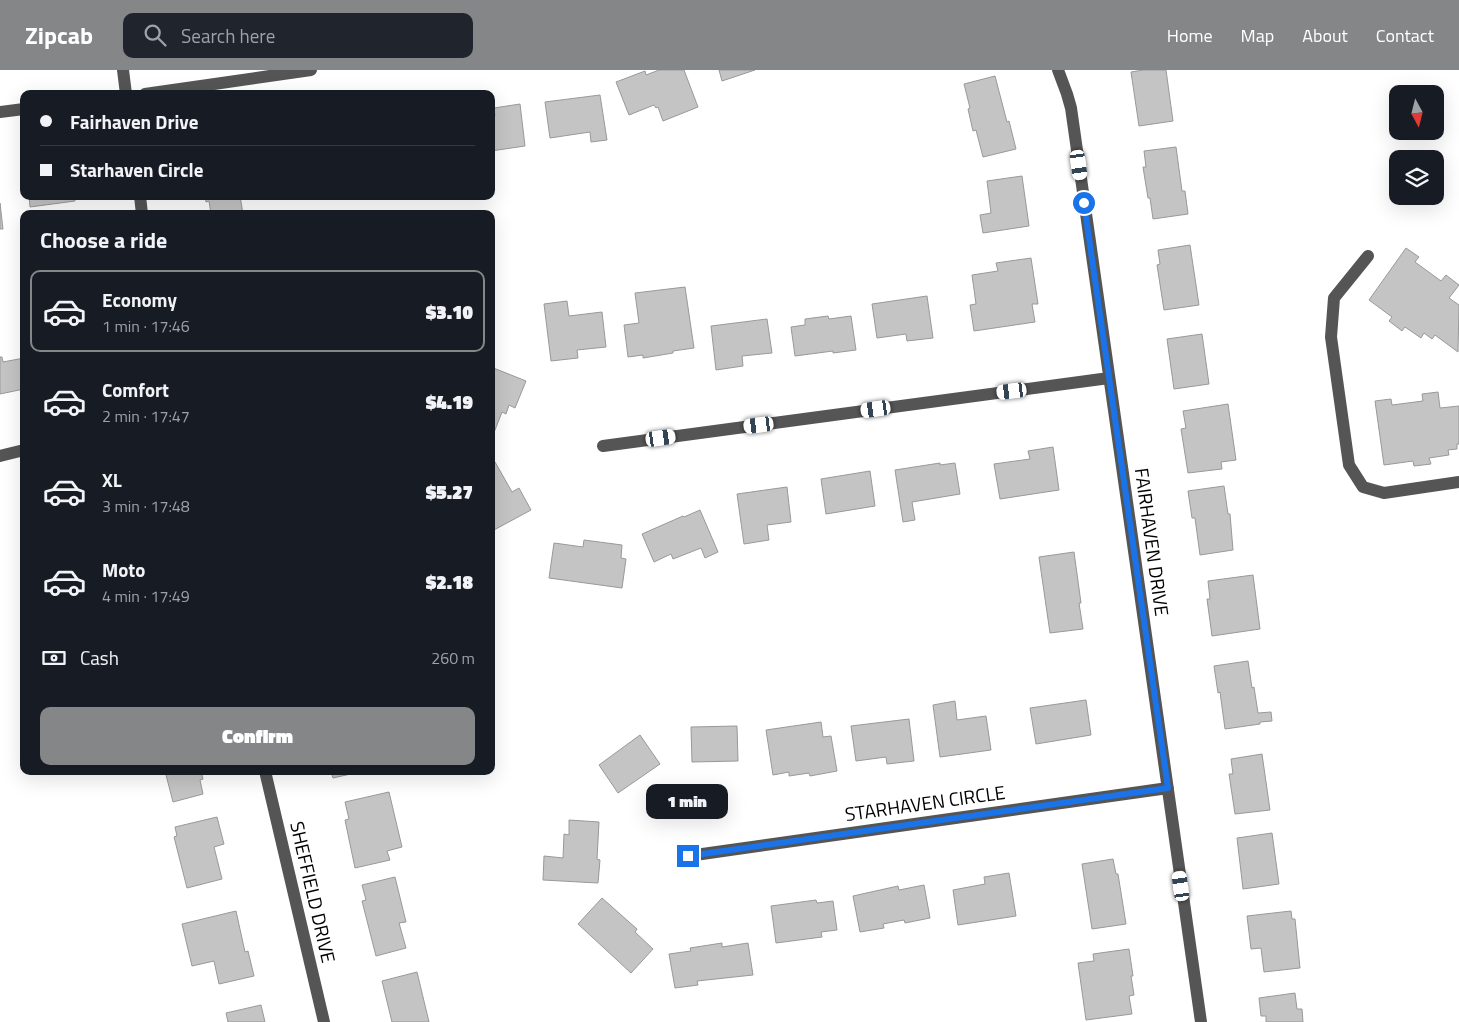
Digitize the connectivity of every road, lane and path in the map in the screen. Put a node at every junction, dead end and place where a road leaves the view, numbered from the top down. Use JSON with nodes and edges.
{"nodes":[{"id":1,"x":123,"y":70,"type":"edge"},
{"id":2,"x":311,"y":70,"type":"edge"},
{"id":3,"x":1058,"y":70,"type":"edge"},
{"id":4,"x":126,"y":90,"type":"edge"},
{"id":5,"x":173,"y":90,"type":"edge"},
{"id":6,"x":20,"y":110,"type":"edge"},
{"id":7,"x":0,"y":112,"type":"edge"},
{"id":8,"x":1368,"y":256,"type":"dead end"},
{"id":9,"x":1110,"y":378,"type":"junction"},
{"id":10,"x":603,"y":446,"type":"dead end"},
{"id":11,"x":20,"y":451,"type":"edge"},
{"id":12,"x":0,"y":456,"type":"edge"},
{"id":13,"x":1459,"y":482,"type":"edge"},
{"id":14,"x":266,"y":775,"type":"edge"},
{"id":15,"x":1168,"y":788,"type":"junction"},
{"id":16,"x":688,"y":856,"type":"dead end"},
{"id":17,"x":324,"y":1022,"type":"edge"},
{"id":18,"x":1201,"y":1022,"type":"edge"}],
"edges":[{"from":1,"to":4,"type":"street"},
{"from":2,"to":5,"type":"street"},
{"from":3,"to":9,"type":"street","name":"FAIRHAVEN DRIVE"},
{"from":6,"to":7,"type":"street"},
{"from":8,"to":13,"type":"street"},
{"from":9,"to":10,"type":"street"},
{"from":9,"to":15,"type":"street","name":"FAIRHAVEN DRIVE"},
{"from":11,"to":12,"type":"street"},
{"from":14,"to":17,"type":"street","name":"SHEFFIELD DRIVE"},
{"from":15,"to":16,"type":"street","name":"STARHAVEN CIRCLE"},
{"from":15,"to":18,"type":"street","name":"FAIRHAVEN DRIVE"}]}
